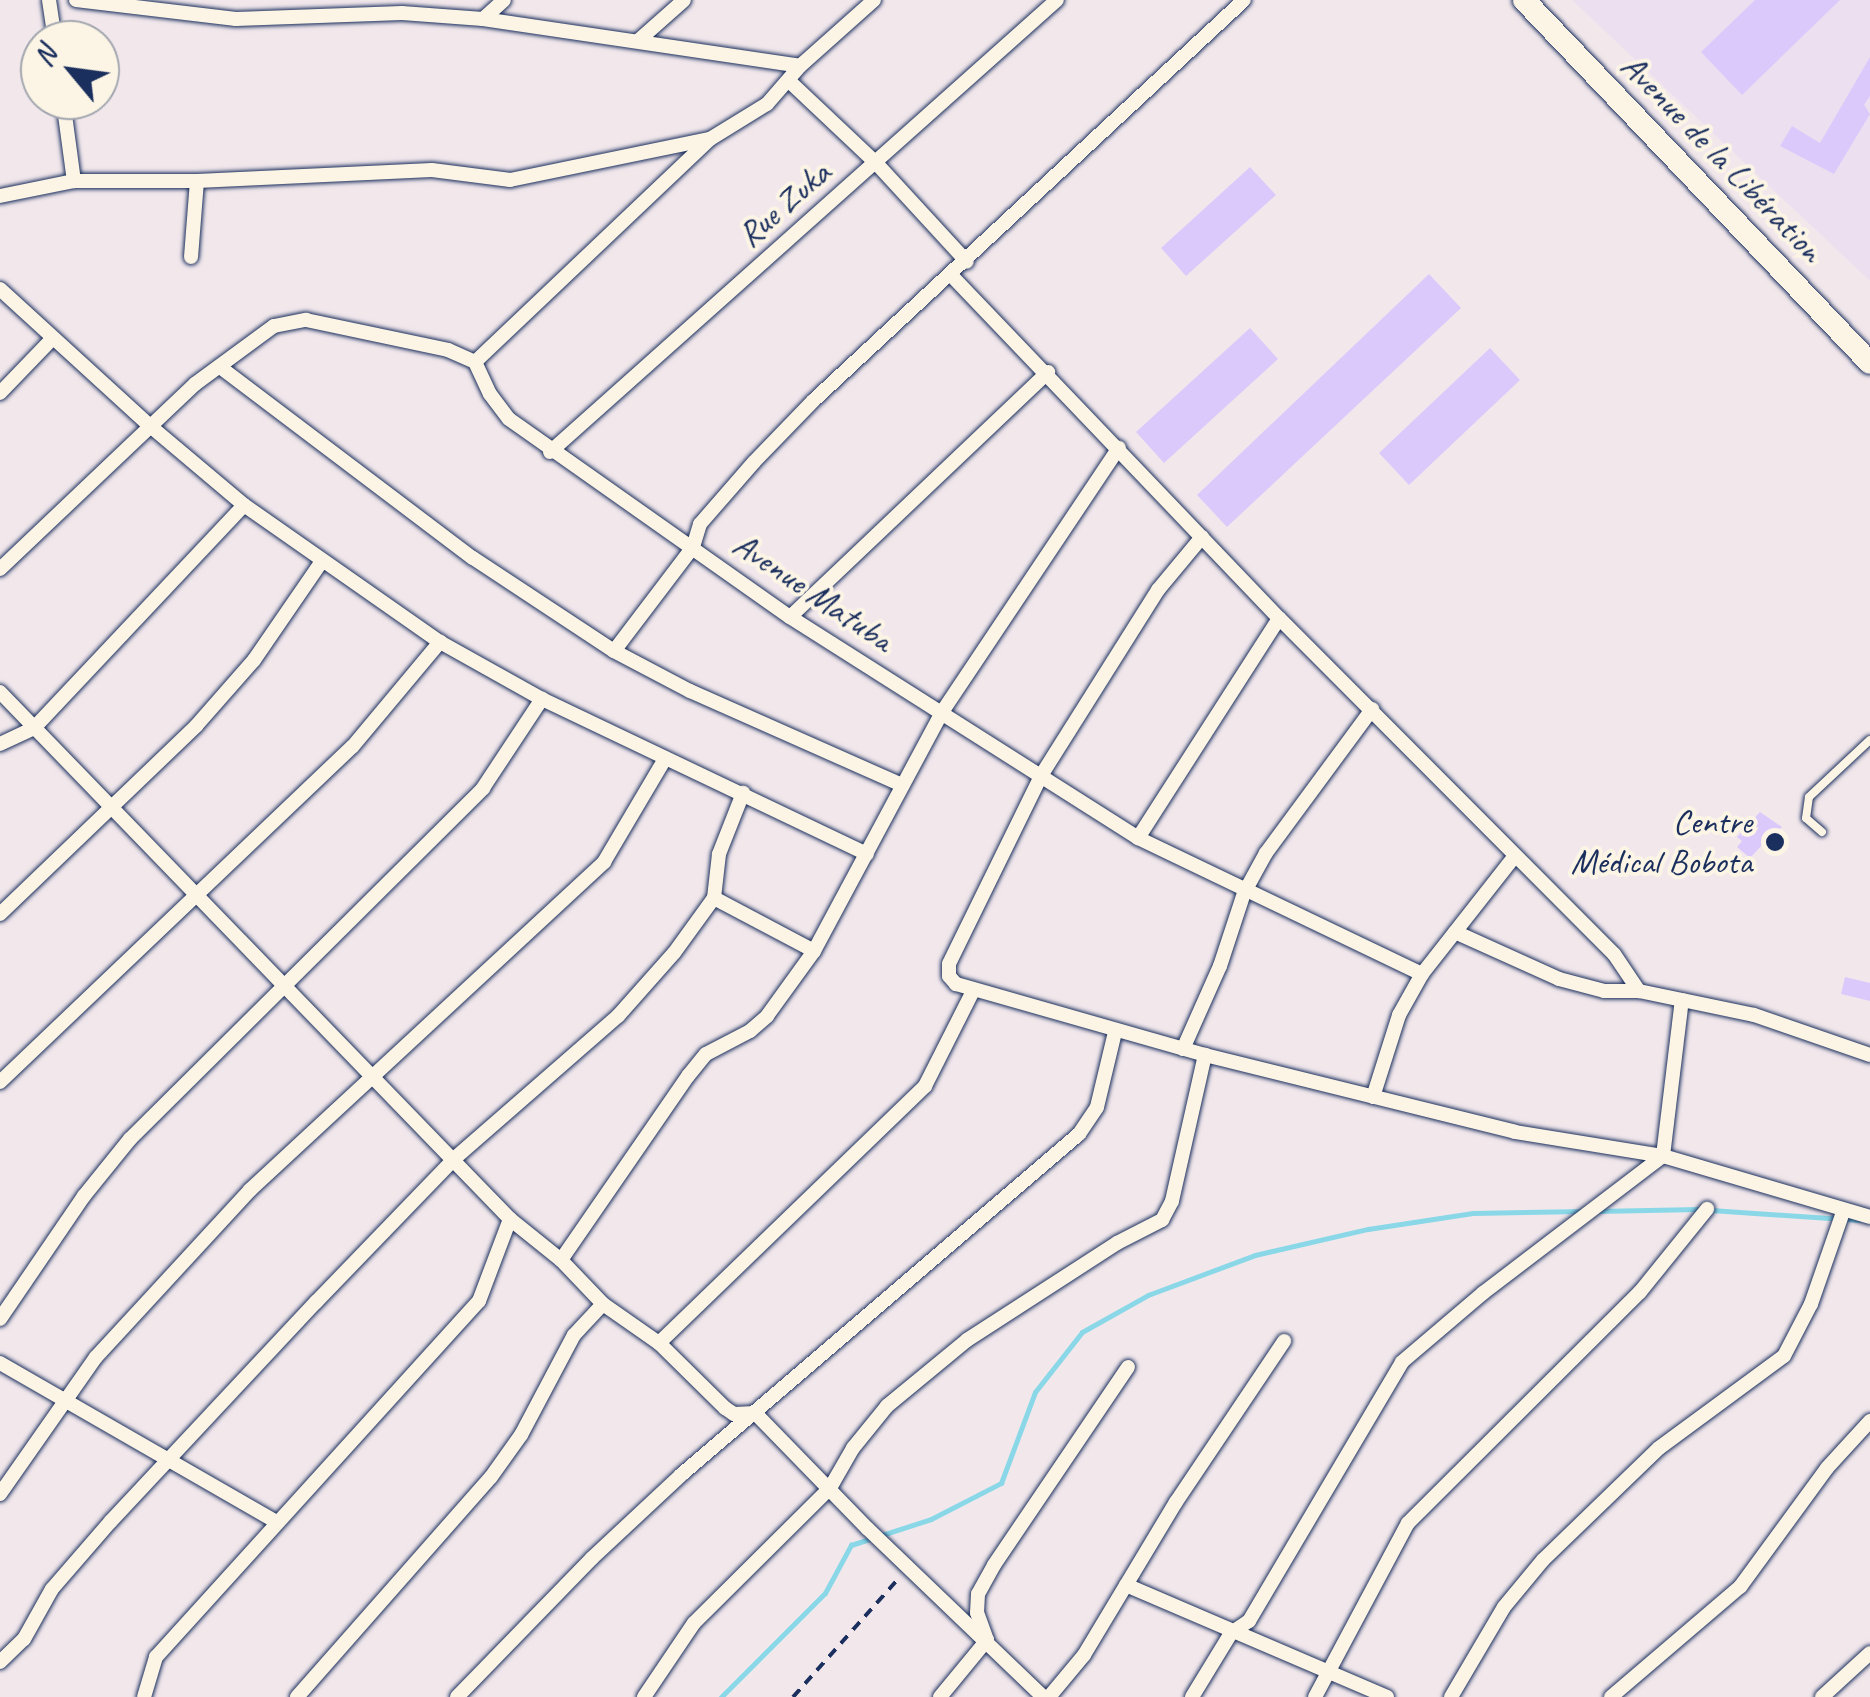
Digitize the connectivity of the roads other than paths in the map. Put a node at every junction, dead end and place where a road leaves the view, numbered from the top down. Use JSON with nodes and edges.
{"nodes":[{"id":1,"x":76,"y":0,"type":"edge"},
{"id":2,"x":504,"y":0,"type":"edge"},
{"id":3,"x":684,"y":0,"type":"edge"},
{"id":4,"x":874,"y":0,"type":"edge"},
{"id":5,"x":1057,"y":0,"type":"edge"},
{"id":6,"x":1244,"y":0,"type":"edge"},
{"id":7,"x":1524,"y":0,"type":"edge"},
{"id":8,"x":100,"y":1,"type":"edge"},
{"id":9,"x":321,"y":8,"type":"edge"},
{"id":10,"x":484,"y":19,"type":"junction"},
{"id":11,"x":639,"y":40,"type":"junction"},
{"id":12,"x":800,"y":66,"type":"junction"},
{"id":13,"x":789,"y":81,"type":"junction"},
{"id":14,"x":66,"y":120,"type":"edge"},
{"id":15,"x":710,"y":139,"type":"junction"},
{"id":16,"x":876,"y":163,"type":"junction"},
{"id":17,"x":74,"y":181,"type":"junction"},
{"id":18,"x":197,"y":181,"type":"junction"},
{"id":19,"x":0,"y":196,"type":"edge"},
{"id":20,"x":191,"y":257,"type":"dead end"},
{"id":21,"x":967,"y":262,"type":"junction"},
{"id":22,"x":950,"y":274,"type":"junction"},
{"id":23,"x":0,"y":289,"type":"edge"},
{"id":24,"x":54,"y":338,"type":"junction"},
{"id":25,"x":475,"y":362,"type":"junction"},
{"id":26,"x":1870,"y":364,"type":"edge"},
{"id":27,"x":220,"y":367,"type":"junction"},
{"id":28,"x":1048,"y":372,"type":"junction"},
{"id":29,"x":0,"y":393,"type":"edge"},
{"id":30,"x":149,"y":425,"type":"junction"},
{"id":31,"x":1119,"y":448,"type":"junction"},
{"id":32,"x":550,"y":452,"type":"junction"},
{"id":33,"x":244,"y":504,"type":"junction"},
{"id":34,"x":1202,"y":536,"type":"junction"},
{"id":35,"x":693,"y":547,"type":"junction"},
{"id":36,"x":322,"y":560,"type":"junction"},
{"id":37,"x":0,"y":569,"type":"edge"},
{"id":38,"x":790,"y":617,"type":"junction"},
{"id":39,"x":1279,"y":618,"type":"junction"},
{"id":40,"x":440,"y":642,"type":"junction"},
{"id":41,"x":614,"y":650,"type":"junction"},
{"id":42,"x":0,"y":692,"type":"edge"},
{"id":43,"x":542,"y":700,"type":"junction"},
{"id":44,"x":1372,"y":709,"type":"junction"},
{"id":45,"x":942,"y":712,"type":"junction"},
{"id":46,"x":34,"y":728,"type":"junction"},
{"id":47,"x":1870,"y":740,"type":"edge"},
{"id":48,"x":0,"y":744,"type":"edge"},
{"id":49,"x":665,"y":760,"type":"junction"},
{"id":50,"x":1041,"y":776,"type":"junction"},
{"id":51,"x":902,"y":785,"type":"junction"},
{"id":52,"x":743,"y":794,"type":"junction"},
{"id":53,"x":113,"y":810,"type":"junction"},
{"id":54,"x":1822,"y":832,"type":"dead end"},
{"id":55,"x":1138,"y":838,"type":"junction"},
{"id":56,"x":867,"y":854,"type":"junction"},
{"id":57,"x":1514,"y":857,"type":"junction"},
{"id":58,"x":1244,"y":892,"type":"junction"},
{"id":59,"x":200,"y":894,"type":"junction"},
{"id":60,"x":714,"y":898,"type":"junction"},
{"id":61,"x":0,"y":914,"type":"edge"},
{"id":62,"x":1454,"y":932,"type":"junction"},
{"id":63,"x":814,"y":951,"type":"junction"},
{"id":64,"x":1422,"y":974,"type":"junction"},
{"id":65,"x":286,"y":988,"type":"junction"},
{"id":66,"x":973,"y":991,"type":"junction"},
{"id":67,"x":1639,"y":991,"type":"junction"},
{"id":68,"x":1682,"y":1000,"type":"junction"},
{"id":69,"x":1115,"y":1032,"type":"junction"},
{"id":70,"x":1182,"y":1049,"type":"junction"},
{"id":71,"x":1204,"y":1055,"type":"junction"},
{"id":72,"x":1870,"y":1055,"type":"edge"},
{"id":73,"x":372,"y":1074,"type":"junction"},
{"id":74,"x":0,"y":1082,"type":"edge"},
{"id":75,"x":1373,"y":1097,"type":"junction"},
{"id":76,"x":1663,"y":1156,"type":"junction"},
{"id":77,"x":455,"y":1158,"type":"junction"},
{"id":78,"x":1706,"y":1209,"type":"dead end"},
{"id":79,"x":1842,"y":1212,"type":"junction"},
{"id":80,"x":1870,"y":1218,"type":"edge"},
{"id":81,"x":510,"y":1219,"type":"junction"},
{"id":82,"x":561,"y":1260,"type":"junction"},
{"id":83,"x":604,"y":1304,"type":"junction"},
{"id":84,"x":0,"y":1319,"type":"edge"},
{"id":85,"x":1284,"y":1341,"type":"dead end"},
{"id":86,"x":659,"y":1342,"type":"junction"},
{"id":87,"x":0,"y":1363,"type":"edge"},
{"id":88,"x":1128,"y":1367,"type":"dead end"},
{"id":89,"x":64,"y":1403,"type":"junction"},
{"id":90,"x":756,"y":1412,"type":"junction"},
{"id":91,"x":1870,"y":1422,"type":"edge"},
{"id":92,"x":167,"y":1460,"type":"junction"},
{"id":93,"x":830,"y":1488,"type":"junction"},
{"id":94,"x":0,"y":1494,"type":"edge"},
{"id":95,"x":276,"y":1522,"type":"junction"},
{"id":96,"x":1126,"y":1586,"type":"junction"},
{"id":97,"x":1231,"y":1633,"type":"junction"},
{"id":98,"x":988,"y":1640,"type":"junction"},
{"id":99,"x":1870,"y":1653,"type":"edge"},
{"id":100,"x":0,"y":1662,"type":"edge"},
{"id":101,"x":1330,"y":1671,"type":"junction"},
{"id":102,"x":144,"y":1697,"type":"edge"},
{"id":103,"x":297,"y":1697,"type":"edge"},
{"id":104,"x":457,"y":1697,"type":"edge"},
{"id":105,"x":644,"y":1697,"type":"edge"},
{"id":106,"x":940,"y":1697,"type":"edge"},
{"id":107,"x":1046,"y":1697,"type":"edge"},
{"id":108,"x":1192,"y":1697,"type":"edge"},
{"id":109,"x":1316,"y":1697,"type":"edge"},
{"id":110,"x":1387,"y":1697,"type":"edge"},
{"id":111,"x":1451,"y":1697,"type":"edge"},
{"id":112,"x":1611,"y":1697,"type":"edge"},
{"id":113,"x":1822,"y":1697,"type":"edge"}],
"edges":[{"from":1,"to":8,"type":"street"},
{"from":2,"to":10,"type":"street"},
{"from":3,"to":11,"type":"street"},
{"from":4,"to":12,"type":"street"},
{"from":5,"to":16,"type":"street","name":"Rue Zuka"},
{"from":6,"to":21,"type":"street"},
{"from":7,"to":26,"type":"highway","name":"Avenue de la Libération"},
{"from":8,"to":9,"type":"street"},
{"from":9,"to":10,"type":"street"},
{"from":10,"to":11,"type":"street"},
{"from":11,"to":12,"type":"street"},
{"from":12,"to":13,"type":"street"},
{"from":13,"to":15,"type":"street"},
{"from":13,"to":16,"type":"street"},
{"from":14,"to":17,"type":"street"},
{"from":15,"to":18,"type":"street"},
{"from":15,"to":25,"type":"street"},
{"from":16,"to":21,"type":"street"},
{"from":16,"to":32,"type":"street","name":"Rue Zuka"},
{"from":17,"to":18,"type":"street"},
{"from":17,"to":19,"type":"street"},
{"from":18,"to":20,"type":"street"},
{"from":21,"to":22,"type":"street"},
{"from":22,"to":28,"type":"street"},
{"from":22,"to":35,"type":"street"},
{"from":23,"to":24,"type":"street"},
{"from":24,"to":29,"type":"street"},
{"from":24,"to":30,"type":"street"},
{"from":25,"to":27,"type":"street"},
{"from":25,"to":32,"type":"street","name":"Avenue Matuba"},
{"from":27,"to":30,"type":"street"},
{"from":27,"to":41,"type":"street"},
{"from":28,"to":31,"type":"street"},
{"from":28,"to":38,"type":"street"},
{"from":30,"to":33,"type":"street"},
{"from":30,"to":37,"type":"street"},
{"from":31,"to":34,"type":"street"},
{"from":31,"to":45,"type":"street"},
{"from":32,"to":35,"type":"street","name":"Avenue Matuba"},
{"from":33,"to":36,"type":"street"},
{"from":33,"to":46,"type":"street"},
{"from":34,"to":39,"type":"street"},
{"from":34,"to":50,"type":"street"},
{"from":35,"to":38,"type":"street","name":"Avenue Matuba"},
{"from":35,"to":41,"type":"street"},
{"from":36,"to":40,"type":"street"},
{"from":36,"to":53,"type":"street"},
{"from":38,"to":45,"type":"street","name":"Avenue Matuba"},
{"from":39,"to":44,"type":"street"},
{"from":39,"to":55,"type":"street"},
{"from":40,"to":43,"type":"street"},
{"from":40,"to":59,"type":"street"},
{"from":41,"to":51,"type":"street"},
{"from":42,"to":46,"type":"street"},
{"from":43,"to":49,"type":"street"},
{"from":43,"to":65,"type":"street"},
{"from":44,"to":57,"type":"street"},
{"from":44,"to":58,"type":"street"},
{"from":45,"to":50,"type":"street","name":"Avenue Matuba"},
{"from":45,"to":51,"type":"street"},
{"from":46,"to":48,"type":"street"},
{"from":46,"to":53,"type":"street"},
{"from":47,"to":54,"type":"lane"},
{"from":49,"to":52,"type":"street"},
{"from":49,"to":73,"type":"street"},
{"from":50,"to":55,"type":"street","name":"Avenue Matuba"},
{"from":50,"to":66,"type":"street"},
{"from":51,"to":56,"type":"street"},
{"from":52,"to":56,"type":"street"},
{"from":52,"to":60,"type":"street"},
{"from":53,"to":59,"type":"street"},
{"from":53,"to":61,"type":"street"},
{"from":55,"to":58,"type":"street","name":"Avenue Matuba"},
{"from":56,"to":63,"type":"street"},
{"from":57,"to":62,"type":"street"},
{"from":57,"to":67,"type":"street"},
{"from":58,"to":64,"type":"street","name":"Avenue Matuba"},
{"from":58,"to":70,"type":"street"},
{"from":59,"to":65,"type":"street"},
{"from":59,"to":74,"type":"street"},
{"from":60,"to":63,"type":"street"},
{"from":60,"to":77,"type":"street"},
{"from":62,"to":64,"type":"street"},
{"from":62,"to":67,"type":"street"},
{"from":63,"to":82,"type":"street"},
{"from":64,"to":75,"type":"street"},
{"from":65,"to":73,"type":"street"},
{"from":65,"to":84,"type":"street"},
{"from":66,"to":69,"type":"street"},
{"from":66,"to":86,"type":"street"},
{"from":67,"to":68,"type":"street"},
{"from":68,"to":72,"type":"street"},
{"from":68,"to":76,"type":"street"},
{"from":69,"to":70,"type":"street"},
{"from":69,"to":90,"type":"street"},
{"from":70,"to":71,"type":"street"},
{"from":71,"to":75,"type":"street"},
{"from":71,"to":93,"type":"street"},
{"from":73,"to":77,"type":"street"},
{"from":73,"to":89,"type":"street"},
{"from":75,"to":76,"type":"street"},
{"from":76,"to":79,"type":"street"},
{"from":76,"to":97,"type":"street"},
{"from":77,"to":81,"type":"street"},
{"from":77,"to":92,"type":"street"},
{"from":78,"to":101,"type":"street"},
{"from":79,"to":80,"type":"street"},
{"from":79,"to":111,"type":"street"},
{"from":81,"to":82,"type":"street"},
{"from":81,"to":95,"type":"street"},
{"from":82,"to":83,"type":"street"},
{"from":83,"to":86,"type":"street"},
{"from":83,"to":103,"type":"street"},
{"from":85,"to":96,"type":"street"},
{"from":86,"to":90,"type":"street"},
{"from":87,"to":89,"type":"street"},
{"from":88,"to":98,"type":"street"},
{"from":89,"to":92,"type":"street"},
{"from":89,"to":94,"type":"street"},
{"from":90,"to":93,"type":"street"},
{"from":90,"to":104,"type":"street"},
{"from":91,"to":112,"type":"street"},
{"from":92,"to":95,"type":"street"},
{"from":92,"to":100,"type":"street"},
{"from":93,"to":98,"type":"street"},
{"from":93,"to":105,"type":"street"},
{"from":95,"to":102,"type":"street"},
{"from":96,"to":97,"type":"street"},
{"from":96,"to":107,"type":"street"},
{"from":97,"to":101,"type":"street"},
{"from":97,"to":108,"type":"street"},
{"from":98,"to":106,"type":"street"},
{"from":98,"to":107,"type":"street"},
{"from":99,"to":113,"type":"street"},
{"from":101,"to":109,"type":"street"},
{"from":101,"to":110,"type":"street"}]}
